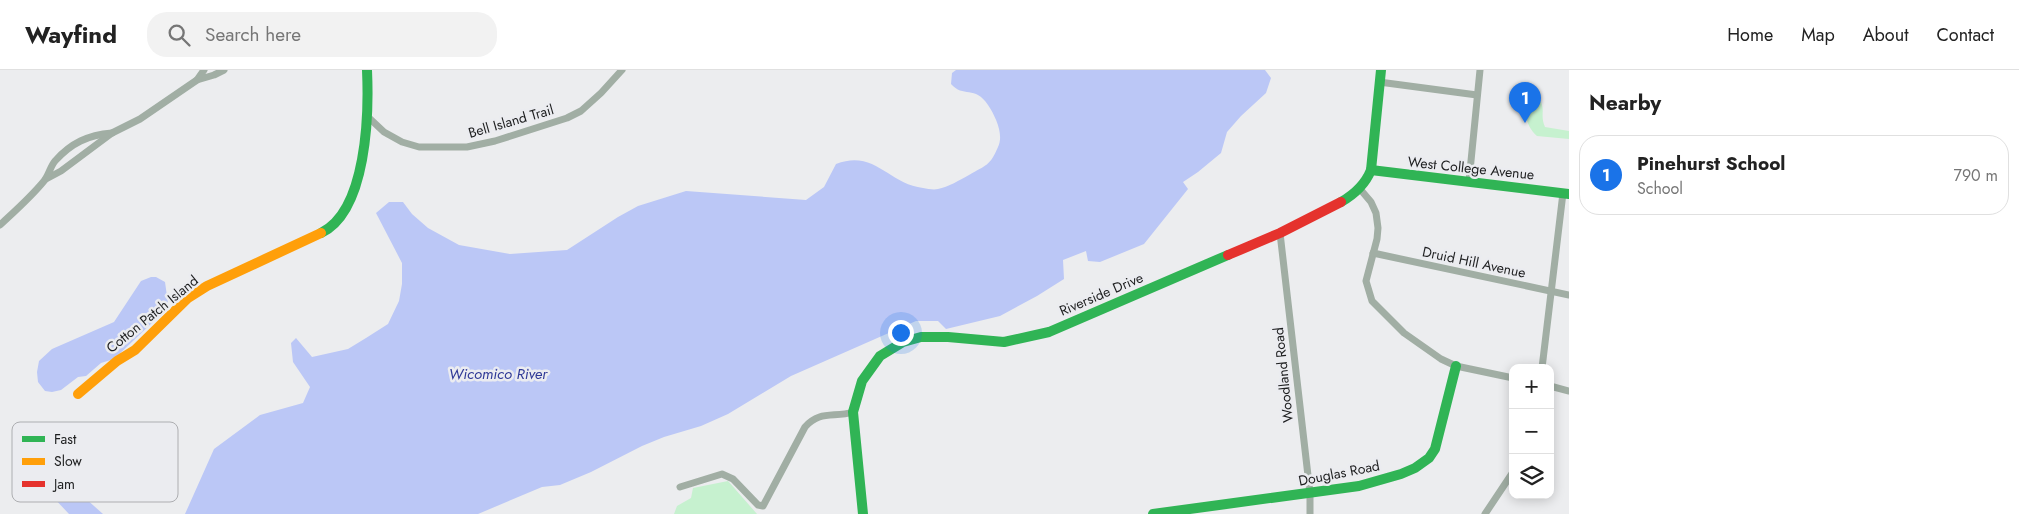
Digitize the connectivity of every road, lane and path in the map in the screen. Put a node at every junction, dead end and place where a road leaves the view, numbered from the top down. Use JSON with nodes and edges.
{"nodes":[{"id":1,"x":204,"y":70,"type":"edge"},
{"id":2,"x":224,"y":70,"type":"edge"},
{"id":3,"x":367,"y":70,"type":"edge"},
{"id":4,"x":622,"y":70,"type":"edge"},
{"id":5,"x":1381,"y":70,"type":"edge"},
{"id":6,"x":1480,"y":70,"type":"edge"},
{"id":7,"x":196,"y":80,"type":"junction"},
{"id":8,"x":1379,"y":82,"type":"junction"},
{"id":9,"x":1477,"y":95,"type":"junction"},
{"id":10,"x":367,"y":116,"type":"junction"},
{"id":11,"x":112,"y":132,"type":"junction"},
{"id":12,"x":1371,"y":170,"type":"junction"},
{"id":13,"x":46,"y":179,"type":"junction"},
{"id":14,"x":1469,"y":181,"type":"junction"},
{"id":15,"x":1360,"y":189,"type":"junction"},
{"id":16,"x":1566,"y":193,"type":"edge"},
{"id":17,"x":0,"y":225,"type":"edge"},
{"id":18,"x":1280,"y":233,"type":"junction"},
{"id":19,"x":1373,"y":253,"type":"junction"},
{"id":20,"x":1552,"y":291,"type":"junction"},
{"id":21,"x":1569,"y":295,"type":"edge"},
{"id":22,"x":1543,"y":364,"type":"edge"},
{"id":23,"x":1456,"y":366,"type":"junction"},
{"id":24,"x":1509,"y":377,"type":"edge"},
{"id":25,"x":1554,"y":387,"type":"edge"},
{"id":26,"x":1569,"y":391,"type":"edge"},
{"id":27,"x":78,"y":394,"type":"dead end"},
{"id":28,"x":854,"y":412,"type":"junction"},
{"id":29,"x":1509,"y":478,"type":"edge"},
{"id":30,"x":680,"y":487,"type":"dead end"},
{"id":31,"x":1310,"y":493,"type":"junction"},
{"id":32,"x":863,"y":514,"type":"edge"},
{"id":33,"x":1153,"y":514,"type":"edge"},
{"id":34,"x":1310,"y":514,"type":"edge"},
{"id":35,"x":1485,"y":514,"type":"edge"}],
"edges":[{"from":1,"to":7,"type":"street"},
{"from":2,"to":7,"type":"street"},
{"from":3,"to":10,"type":"street"},
{"from":4,"to":10,"type":"street","name":"Bell Island Trail"},
{"from":5,"to":8,"type":"street","name":"Riverside Drive"},
{"from":6,"to":9,"type":"street"},
{"from":7,"to":11,"type":"street"},
{"from":8,"to":9,"type":"street"},
{"from":8,"to":12,"type":"street","name":"Riverside Drive"},
{"from":9,"to":14,"type":"street"},
{"from":10,"to":27,"type":"street","name":"Cotton Patch Island"},
{"from":11,"to":13,"type":"street"},
{"from":11,"to":13,"type":"street"},
{"from":12,"to":14,"type":"street","name":"West College Avenue"},
{"from":12,"to":15,"type":"street","name":"Riverside Drive"},
{"from":13,"to":17,"type":"street"},
{"from":14,"to":16,"type":"street","name":"West College Avenue"},
{"from":15,"to":18,"type":"street","name":"Riverside Drive"},
{"from":15,"to":19,"type":"street"},
{"from":16,"to":20,"type":"street"},
{"from":18,"to":28,"type":"street","name":"Riverside Drive"},
{"from":18,"to":31,"type":"street","name":"Woodland Road"},
{"from":19,"to":20,"type":"street","name":"Druid Hill Avenue"},
{"from":19,"to":23,"type":"street"},
{"from":20,"to":21,"type":"street","name":"Druid Hill Avenue"},
{"from":20,"to":22,"type":"street"},
{"from":23,"to":24,"type":"street"},
{"from":23,"to":31,"type":"street","name":"Douglas Road"},
{"from":25,"to":26,"type":"street"},
{"from":28,"to":30,"type":"street"},
{"from":28,"to":32,"type":"street","name":"Riverside Drive"},
{"from":29,"to":35,"type":"street"},
{"from":31,"to":33,"type":"street","name":"Douglas Road"},
{"from":31,"to":34,"type":"street","name":"Woodland Road"}]}
